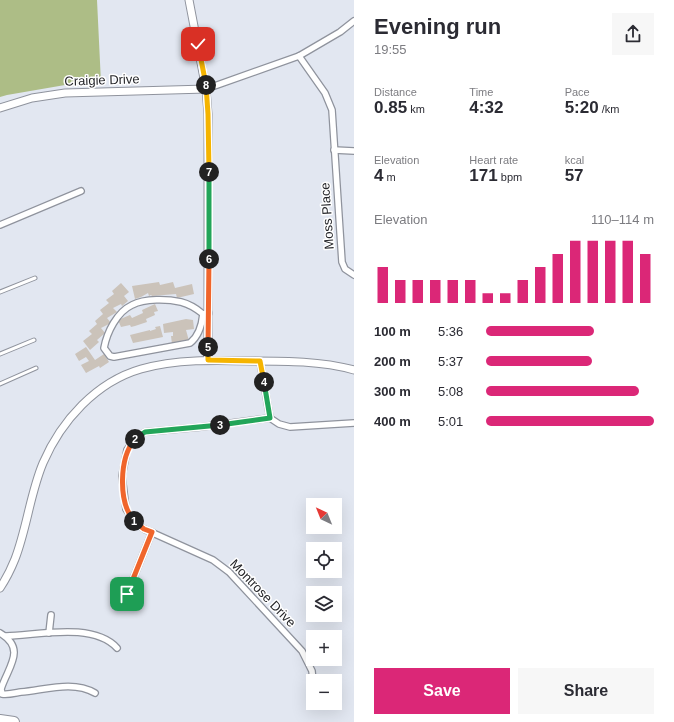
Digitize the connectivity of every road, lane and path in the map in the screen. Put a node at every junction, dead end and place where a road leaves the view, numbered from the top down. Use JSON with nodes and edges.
{"nodes":[{"id":1,"x":189,"y":0,"type":"edge"},
{"id":2,"x":354,"y":21,"type":"edge"},
{"id":3,"x":299,"y":56,"type":"junction"},
{"id":4,"x":206,"y":89,"type":"junction"},
{"id":5,"x":0,"y":108,"type":"edge"},
{"id":6,"x":334,"y":150,"type":"junction"},
{"id":7,"x":354,"y":151,"type":"edge"},
{"id":8,"x":81,"y":191,"type":"dead end"},
{"id":9,"x":0,"y":225,"type":"edge"},
{"id":10,"x":354,"y":275,"type":"edge"},
{"id":11,"x":35,"y":278,"type":"dead end"},
{"id":12,"x":0,"y":292,"type":"edge"},
{"id":13,"x":206,"y":313,"type":"junction"},
{"id":14,"x":34,"y":340,"type":"dead end"},
{"id":15,"x":0,"y":354,"type":"edge"},
{"id":16,"x":208,"y":360,"type":"junction"},
{"id":17,"x":260,"y":361,"type":"junction"},
{"id":18,"x":36,"y":368,"type":"dead end"},
{"id":19,"x":354,"y":370,"type":"edge"},
{"id":20,"x":0,"y":384,"type":"edge"},
{"id":21,"x":270,"y":418,"type":"junction"},
{"id":22,"x":354,"y":423,"type":"edge"},
{"id":23,"x":152,"y":532,"type":"junction"},
{"id":24,"x":0,"y":588,"type":"edge"},
{"id":25,"x":127,"y":594,"type":"dead end"},
{"id":26,"x":51,"y":614,"type":"dead end"},
{"id":27,"x":49,"y":633,"type":"junction"},
{"id":28,"x":3,"y":634,"type":"edge"},
{"id":29,"x":117,"y":648,"type":"dead end"},
{"id":30,"x":312,"y":674,"type":"edge"},
{"id":31,"x":96,"y":693,"type":"dead end"},
{"id":32,"x":0,"y":720,"type":"edge"},
{"id":33,"x":14,"y":722,"type":"edge"}],
"edges":[{"from":1,"to":4,"type":"street"},
{"from":2,"to":3,"type":"street"},
{"from":3,"to":4,"type":"street"},
{"from":3,"to":6,"type":"street","name":"Moss Place"},
{"from":4,"to":5,"type":"street","name":"Craigie Drive"},
{"from":4,"to":13,"type":"street"},
{"from":6,"to":7,"type":"street"},
{"from":6,"to":10,"type":"street","name":"Moss Place"},
{"from":8,"to":9,"type":"street"},
{"from":11,"to":12,"type":"lane"},
{"from":13,"to":13,"type":"street"},
{"from":13,"to":16,"type":"street"},
{"from":14,"to":15,"type":"lane"},
{"from":16,"to":17,"type":"street"},
{"from":16,"to":24,"type":"street"},
{"from":17,"to":19,"type":"street"},
{"from":17,"to":21,"type":"street"},
{"from":18,"to":20,"type":"lane"},
{"from":21,"to":22,"type":"street"},
{"from":21,"to":23,"type":"street","name":"Montrose Drive"},
{"from":23,"to":25,"type":"street"},
{"from":23,"to":30,"type":"street","name":"Montrose Drive"},
{"from":26,"to":27,"type":"street"},
{"from":27,"to":28,"type":"street"},
{"from":27,"to":29,"type":"street"},
{"from":28,"to":31,"type":"street"},
{"from":32,"to":33,"type":"highway"}]}
